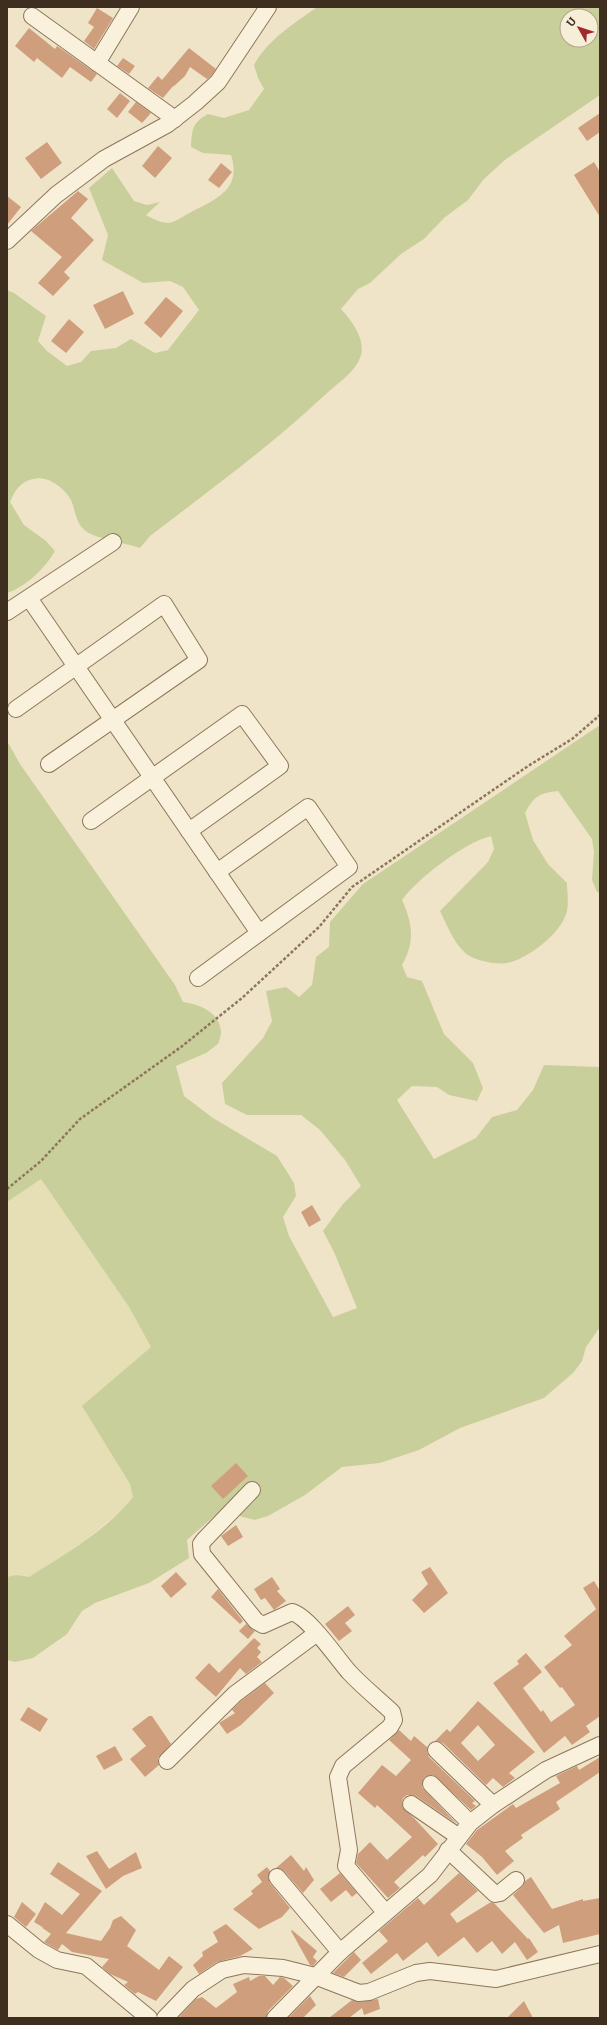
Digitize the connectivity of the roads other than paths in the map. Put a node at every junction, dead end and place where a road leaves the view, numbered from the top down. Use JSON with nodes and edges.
{"nodes":[{"id":1,"x":131,"y":7,"type":"edge"},
{"id":2,"x":268,"y":7,"type":"edge"},
{"id":3,"x":32,"y":16,"type":"dead end"},
{"id":4,"x":97,"y":63,"type":"junction"},
{"id":5,"x":175,"y":119,"type":"junction"},
{"id":6,"x":7,"y":241,"type":"edge"},
{"id":7,"x":113,"y":542,"type":"dead end"},
{"id":8,"x":29,"y":598,"type":"junction"},
{"id":9,"x":7,"y":612,"type":"edge"},
{"id":10,"x":76,"y":666,"type":"junction"},
{"id":11,"x":16,"y":709,"type":"dead end"},
{"id":12,"x":112,"y":719,"type":"junction"},
{"id":13,"x":50,"y":764,"type":"dead end"},
{"id":14,"x":153,"y":778,"type":"junction"},
{"id":15,"x":91,"y":820,"type":"dead end"},
{"id":16,"x":189,"y":831,"type":"junction"},
{"id":17,"x":217,"y":872,"type":"junction"},
{"id":18,"x":259,"y":933,"type":"junction"},
{"id":19,"x":198,"y":978,"type":"dead end"},
{"id":20,"x":252,"y":1490,"type":"dead end"},
{"id":21,"x":317,"y":1633,"type":"junction"},
{"id":22,"x":600,"y":1744,"type":"edge"},
{"id":23,"x":436,"y":1750,"type":"dead end"},
{"id":24,"x":167,"y":1761,"type":"dead end"},
{"id":25,"x":431,"y":1784,"type":"dead end"},
{"id":26,"x":411,"y":1804,"type":"dead end"},
{"id":27,"x":493,"y":1805,"type":"junction"},
{"id":28,"x":470,"y":1823,"type":"junction"},
{"id":29,"x":459,"y":1836,"type":"junction"},
{"id":30,"x":448,"y":1850,"type":"junction"},
{"id":31,"x":277,"y":1877,"type":"dead end"},
{"id":32,"x":516,"y":1880,"type":"dead end"},
{"id":33,"x":385,"y":1912,"type":"junction"},
{"id":34,"x":7,"y":1924,"type":"edge"},
{"id":35,"x":340,"y":1952,"type":"junction"},
{"id":36,"x":600,"y":1954,"type":"edge"},
{"id":37,"x":315,"y":1976,"type":"junction"},
{"id":38,"x":149,"y":2018,"type":"edge"},
{"id":39,"x":165,"y":2018,"type":"edge"},
{"id":40,"x":274,"y":2018,"type":"edge"}],
"edges":[{"from":1,"to":4,"type":"street"},
{"from":2,"to":5,"type":"street"},
{"from":3,"to":4,"type":"street"},
{"from":4,"to":5,"type":"street"},
{"from":5,"to":6,"type":"street"},
{"from":7,"to":8,"type":"street"},
{"from":8,"to":9,"type":"street"},
{"from":8,"to":10,"type":"street"},
{"from":10,"to":11,"type":"street"},
{"from":10,"to":12,"type":"street"},
{"from":10,"to":12,"type":"street"},
{"from":12,"to":13,"type":"street"},
{"from":12,"to":14,"type":"street"},
{"from":14,"to":15,"type":"street"},
{"from":14,"to":16,"type":"street"},
{"from":14,"to":16,"type":"street"},
{"from":16,"to":17,"type":"street"},
{"from":17,"to":18,"type":"street"},
{"from":17,"to":18,"type":"street"},
{"from":18,"to":19,"type":"street"},
{"from":20,"to":21,"type":"street"},
{"from":21,"to":24,"type":"street"},
{"from":21,"to":33,"type":"street"},
{"from":22,"to":27,"type":"street"},
{"from":23,"to":27,"type":"street"},
{"from":25,"to":28,"type":"street"},
{"from":26,"to":29,"type":"street"},
{"from":27,"to":28,"type":"street"},
{"from":28,"to":29,"type":"street"},
{"from":29,"to":30,"type":"street"},
{"from":30,"to":32,"type":"street"},
{"from":30,"to":33,"type":"street"},
{"from":31,"to":35,"type":"street"},
{"from":33,"to":35,"type":"street"},
{"from":34,"to":38,"type":"street"},
{"from":35,"to":37,"type":"street"},
{"from":36,"to":37,"type":"street"},
{"from":37,"to":39,"type":"street"},
{"from":37,"to":40,"type":"street"}]}
